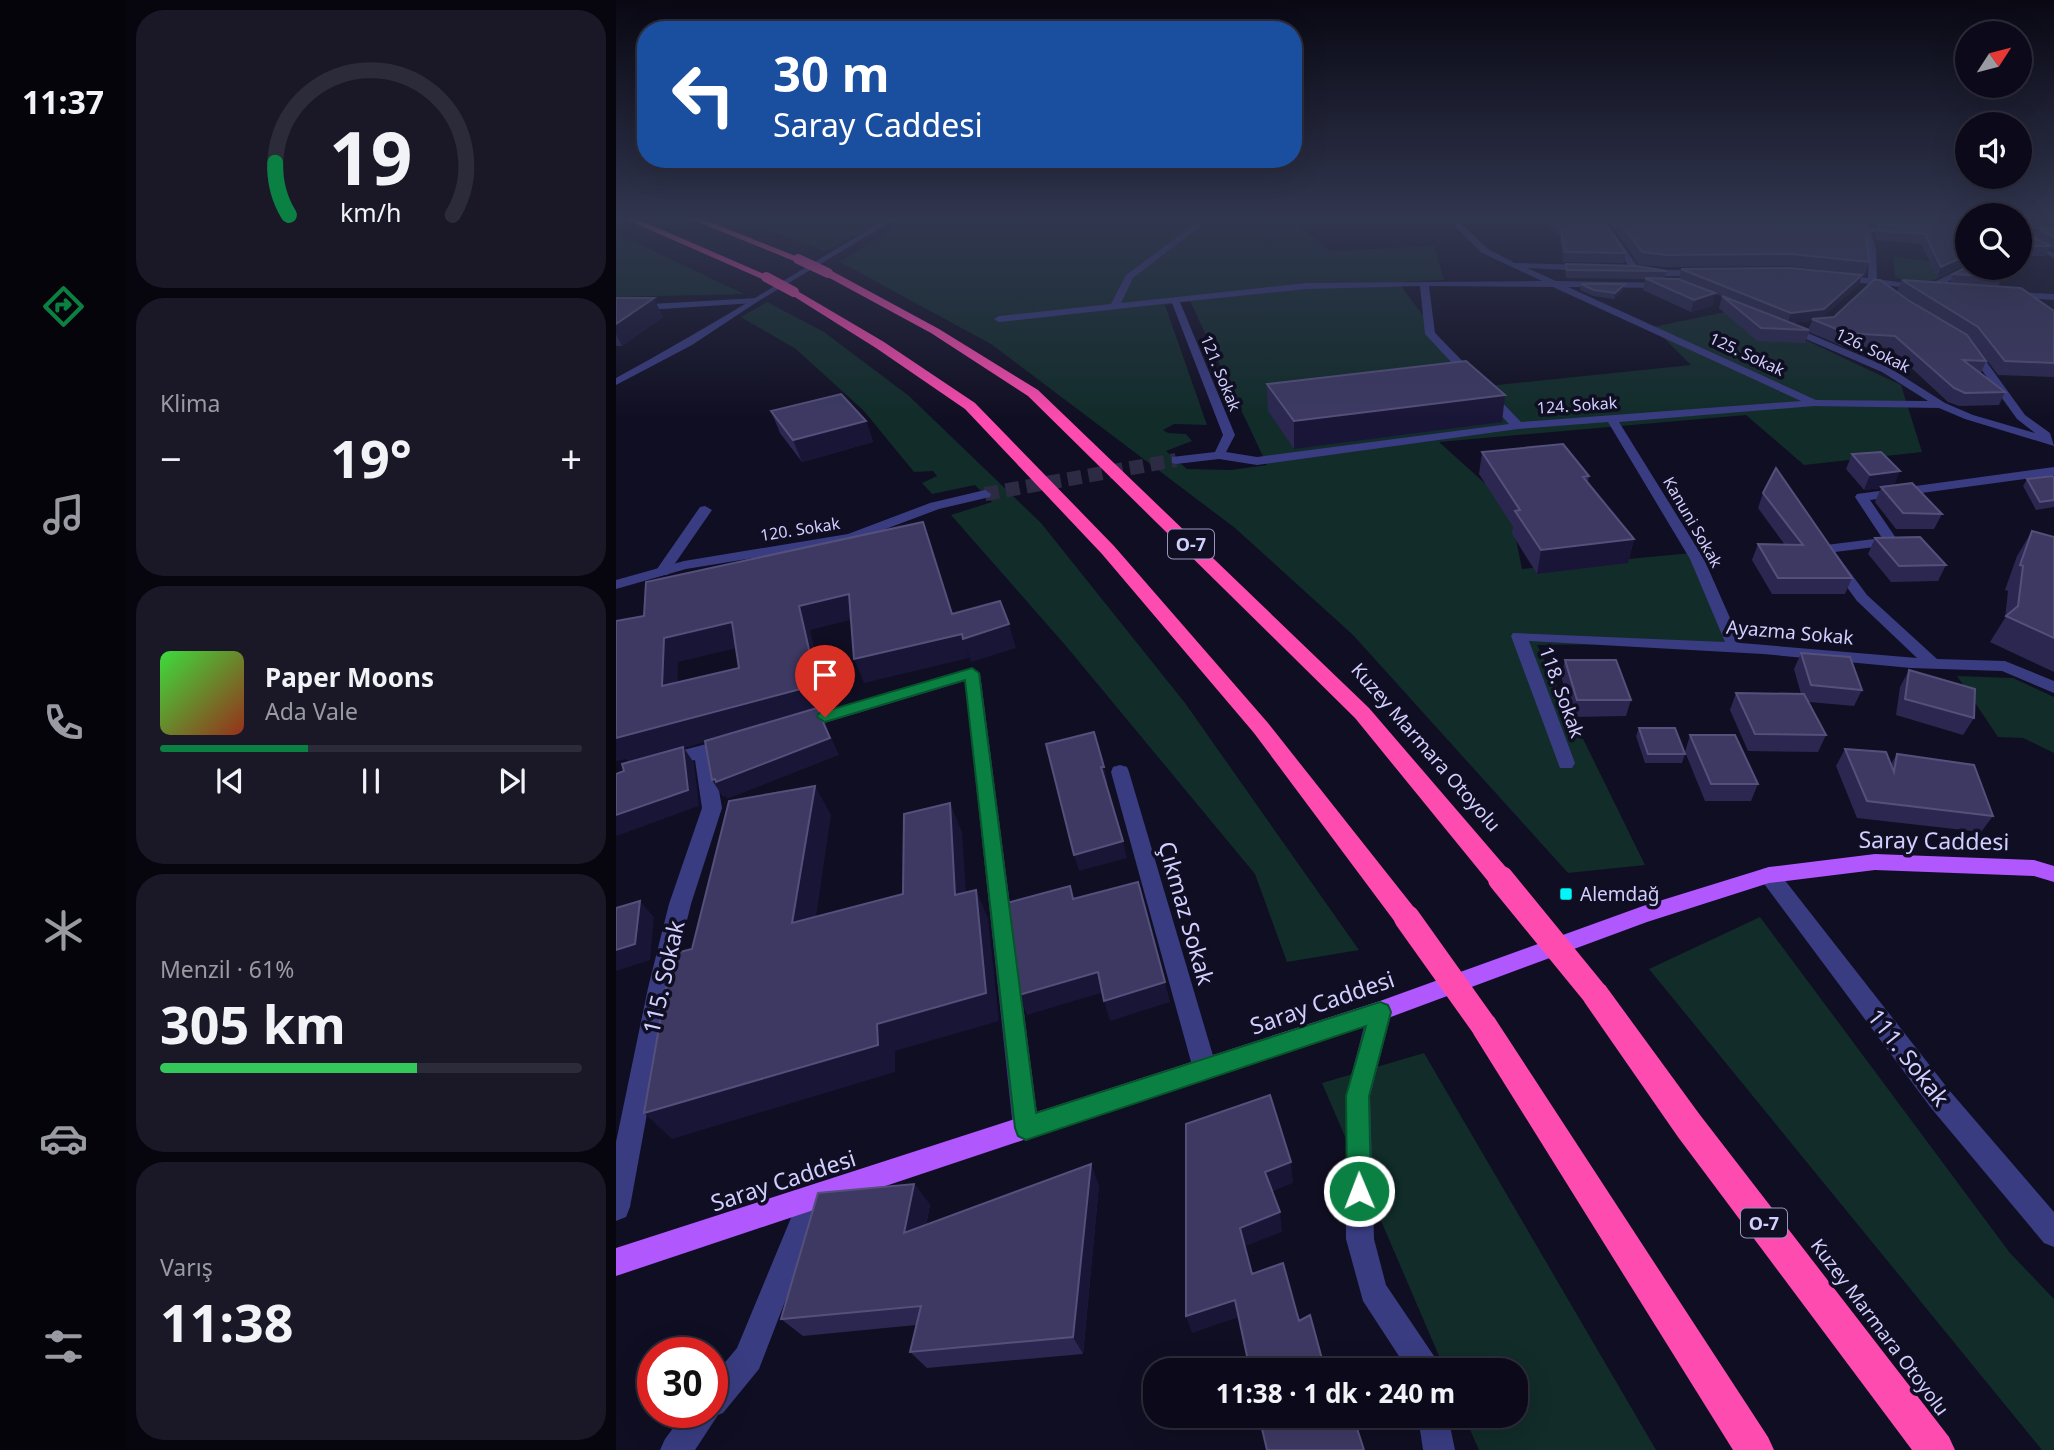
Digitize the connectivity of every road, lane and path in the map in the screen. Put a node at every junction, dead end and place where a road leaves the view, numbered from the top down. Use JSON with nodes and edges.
{"nodes":[{"id":1,"x":778,"y":286,"type":"edge"},
{"id":2,"x":782,"y":286,"type":"edge"},
{"id":3,"x":851,"y":286,"type":"edge"},
{"id":4,"x":1125,"y":286,"type":"edge"},
{"id":5,"x":1320,"y":286,"type":"edge"},
{"id":6,"x":1424,"y":286,"type":"edge"},
{"id":7,"x":1556,"y":286,"type":"edge"},
{"id":8,"x":1867,"y":286,"type":"edge"},
{"id":9,"x":1878,"y":286,"type":"edge"},
{"id":10,"x":1926,"y":286,"type":"edge"},
{"id":11,"x":1930,"y":286,"type":"joint"},
{"id":12,"x":1863,"y":290,"type":"edge"},
{"id":13,"x":1956,"y":290,"type":"edge"},
{"id":14,"x":1890,"y":295,"type":"edge"},
{"id":15,"x":2006,"y":295,"type":"edge"},
{"id":16,"x":2054,"y":297,"type":"edge"},
{"id":17,"x":754,"y":300,"type":"junction"},
{"id":18,"x":1175,"y":300,"type":"junction"},
{"id":19,"x":1115,"y":306,"type":"junction"},
{"id":20,"x":616,"y":309,"type":"edge"},
{"id":21,"x":999,"y":319,"type":"dead end"},
{"id":22,"x":1777,"y":324,"type":"edge"},
{"id":23,"x":1812,"y":326,"type":"edge"},
{"id":24,"x":1788,"y":329,"type":"junction"},
{"id":25,"x":1957,"y":338,"type":"edge"},
{"id":26,"x":616,"y":382,"type":"edge"},
{"id":27,"x":1814,"y":403,"type":"junction"},
{"id":28,"x":1941,"y":405,"type":"junction"},
{"id":29,"x":1611,"y":418,"type":"junction"},
{"id":30,"x":2031,"y":424,"type":"junction"},
{"id":31,"x":2054,"y":425,"type":"edge"},
{"id":32,"x":1518,"y":426,"type":"junction"},
{"id":33,"x":2054,"y":442,"type":"edge"},
{"id":34,"x":1219,"y":456,"type":"junction"},
{"id":35,"x":1176,"y":460,"type":"tunnel mouth"},
{"id":36,"x":2054,"y":471,"type":"edge"},
{"id":37,"x":985,"y":494,"type":"tunnel mouth"},
{"id":38,"x":705,"y":510,"type":"dead end"},
{"id":39,"x":662,"y":572,"type":"junction"},
{"id":40,"x":616,"y":585,"type":"edge"},
{"id":41,"x":1519,"y":636,"type":"joint"},
{"id":42,"x":1735,"y":648,"type":"junction"},
{"id":43,"x":1933,"y":663,"type":"junction"},
{"id":44,"x":2054,"y":688,"type":"edge"},
{"id":45,"x":789,"y":728,"type":"edge"},
{"id":46,"x":751,"y":738,"type":"edge"},
{"id":47,"x":703,"y":750,"type":"junction"},
{"id":48,"x":1566,"y":763,"type":"dead end"},
{"id":49,"x":653,"y":765,"type":"edge"},
{"id":50,"x":1119,"y":772,"type":"dead end"},
{"id":51,"x":2054,"y":874,"type":"edge"},
{"id":52,"x":1769,"y":875,"type":"junction"},
{"id":53,"x":1380,"y":1012,"type":"junction"},
{"id":54,"x":1205,"y":1069,"type":"junction"},
{"id":55,"x":1026,"y":1128,"type":"junction"},
{"id":56,"x":812,"y":1198,"type":"junction"},
{"id":57,"x":616,"y":1207,"type":"edge"},
{"id":58,"x":2054,"y":1233,"type":"edge"},
{"id":59,"x":616,"y":1262,"type":"edge"},
{"id":60,"x":1417,"y":1358,"type":"edge"},
{"id":61,"x":728,"y":1382,"type":"edge"},
{"id":62,"x":693,"y":1428,"type":"edge"},
{"id":63,"x":1435,"y":1428,"type":"edge"},
{"id":64,"x":677,"y":1450,"type":"edge"},
{"id":65,"x":1439,"y":1450,"type":"edge"},
{"id":66,"x":1755,"y":1450,"type":"edge"},
{"id":67,"x":1936,"y":1450,"type":"edge"}],
"edges":[{"from":1,"to":17,"type":"street"},
{"from":2,"to":66,"type":"highway","bridge":true},
{"from":3,"to":67,"type":"highway","name":"Kuzey Marmara Otoyolu","number":"O-7","bridge":true},
{"from":4,"to":19,"type":"street"},
{"from":5,"to":18,"type":"street"},
{"from":6,"to":32,"type":"street"},
{"from":7,"to":27,"type":"street","name":"125. Sokak"},
{"from":8,"to":12,"type":"street"},
{"from":9,"to":14,"type":"street"},
{"from":10,"to":11,"type":"street"},
{"from":11,"to":13,"type":"street"},
{"from":15,"to":16,"type":"street"},
{"from":17,"to":20,"type":"street"},
{"from":17,"to":26,"type":"street"},
{"from":18,"to":19,"type":"street"},
{"from":18,"to":34,"type":"street","name":"121. Sokak"},
{"from":19,"to":21,"type":"street"},
{"from":22,"to":24,"type":"street","name":"126. Sokak"},
{"from":23,"to":24,"type":"street"},
{"from":24,"to":28,"type":"street","name":"126. Sokak"},
{"from":25,"to":30,"type":"street"},
{"from":27,"to":28,"type":"street","name":"124. Sokak"},
{"from":27,"to":29,"type":"street","name":"124. Sokak"},
{"from":28,"to":33,"type":"street","name":"126. Sokak"},
{"from":29,"to":32,"type":"street","name":"124. Sokak"},
{"from":29,"to":42,"type":"street","name":"Kanuni Sokak"},
{"from":30,"to":31,"type":"street"},
{"from":30,"to":33,"type":"street"},
{"from":32,"to":34,"type":"street","name":"124. Sokak"},
{"from":34,"to":35,"type":"street"},
{"from":36,"to":43,"type":"street"},
{"from":37,"to":39,"type":"street","name":"120. Sokak"},
{"from":38,"to":39,"type":"street"},
{"from":39,"to":40,"type":"street","name":"120. Sokak"},
{"from":41,"to":42,"type":"street","name":"Ayazma Sokak"},
{"from":41,"to":48,"type":"street","name":"118. Sokak"},
{"from":42,"to":43,"type":"street","name":"Ayazma Sokak"},
{"from":43,"to":44,"type":"street","name":"Ayazma Sokak"},
{"from":45,"to":55,"type":"street"},
{"from":46,"to":47,"type":"street"},
{"from":47,"to":49,"type":"street"},
{"from":47,"to":57,"type":"street","name":"115. Sokak"},
{"from":50,"to":54,"type":"street","name":"Çıkmaz Sokak"},
{"from":51,"to":52,"type":"main road","name":"Saray Caddesi"},
{"from":52,"to":53,"type":"main road","name":"Saray Caddesi"},
{"from":52,"to":58,"type":"street","name":"111. Sokak"},
{"from":53,"to":54,"type":"main road","name":"Saray Caddesi"},
{"from":53,"to":60,"type":"street"},
{"from":54,"to":55,"type":"main road","name":"Saray Caddesi"},
{"from":55,"to":56,"type":"main road","name":"Saray Caddesi"},
{"from":56,"to":59,"type":"main road","name":"Saray Caddesi"},
{"from":56,"to":61,"type":"street"},
{"from":62,"to":64,"type":"street"},
{"from":63,"to":65,"type":"street"}]}
